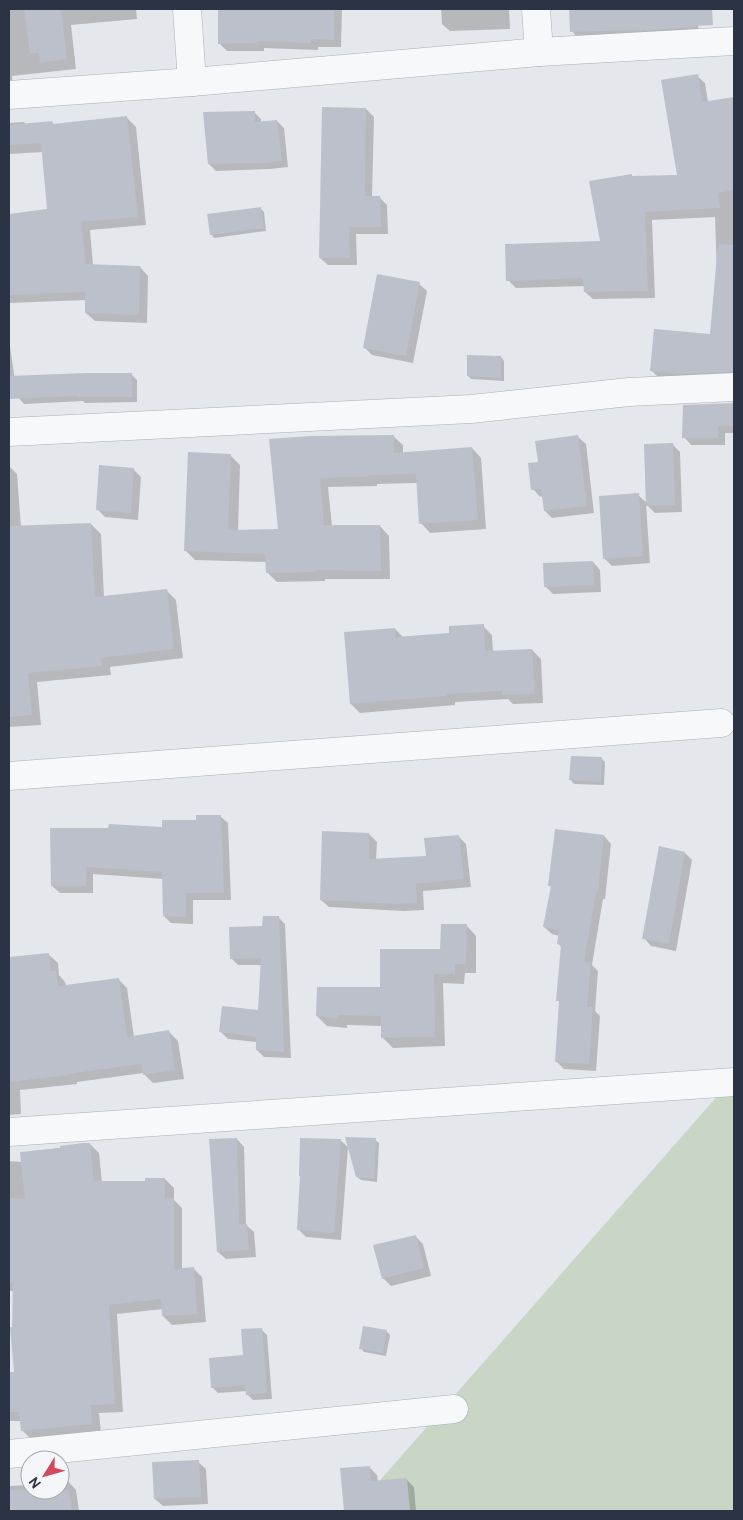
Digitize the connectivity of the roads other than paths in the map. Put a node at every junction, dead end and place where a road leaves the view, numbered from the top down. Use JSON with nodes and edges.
{"nodes":[{"id":1,"x":187,"y":9,"type":"edge"},
{"id":2,"x":536,"y":9,"type":"edge"},
{"id":3,"x":734,"y":41,"type":"edge"},
{"id":4,"x":539,"y":52,"type":"junction"},
{"id":5,"x":192,"y":82,"type":"junction"},
{"id":6,"x":9,"y":95,"type":"edge"},
{"id":7,"x":734,"y":388,"type":"edge"},
{"id":8,"x":9,"y":432,"type":"edge"},
{"id":9,"x":721,"y":723,"type":"dead end"},
{"id":10,"x":9,"y":776,"type":"edge"},
{"id":11,"x":734,"y":1082,"type":"edge"},
{"id":12,"x":9,"y":1132,"type":"edge"},
{"id":13,"x":454,"y":1409,"type":"dead end"},
{"id":14,"x":9,"y":1454,"type":"edge"}],
"edges":[{"from":1,"to":5,"type":"street"},
{"from":2,"to":4,"type":"street"},
{"from":3,"to":4,"type":"street"},
{"from":4,"to":5,"type":"street"},
{"from":5,"to":6,"type":"street"},
{"from":7,"to":8,"type":"street"},
{"from":9,"to":10,"type":"street"},
{"from":11,"to":12,"type":"street"},
{"from":13,"to":14,"type":"street"}]}
